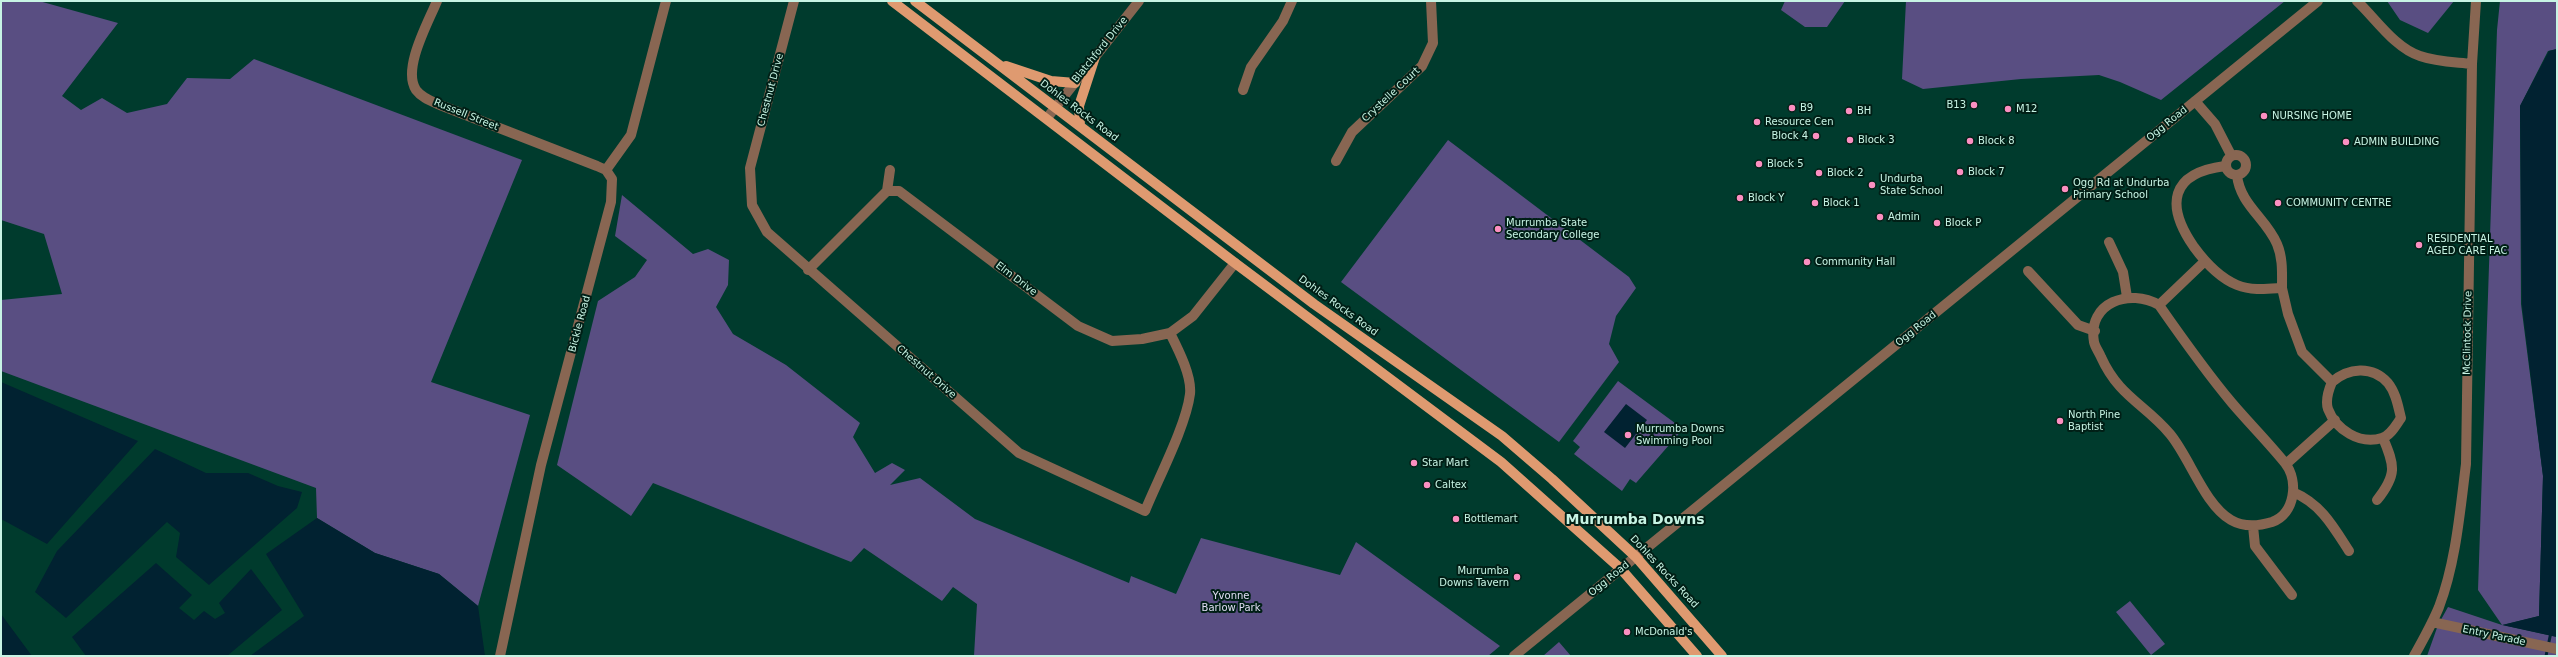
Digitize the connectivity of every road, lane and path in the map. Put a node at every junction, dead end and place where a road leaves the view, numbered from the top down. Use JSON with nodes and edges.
{"nodes":[{"id":1,"x":437,"y":1,"type":"edge"},
{"id":2,"x":666,"y":1,"type":"edge"},
{"id":3,"x":794,"y":1,"type":"edge"},
{"id":4,"x":892,"y":1,"type":"edge"},
{"id":5,"x":915,"y":1,"type":"edge"},
{"id":6,"x":1139,"y":1,"type":"edge"},
{"id":7,"x":1292,"y":1,"type":"edge"},
{"id":8,"x":1431,"y":1,"type":"edge"},
{"id":9,"x":2318,"y":1,"type":"edge"},
{"id":10,"x":2357,"y":1,"type":"edge"},
{"id":11,"x":2476,"y":1,"type":"edge"},
{"id":12,"x":1095,"y":57,"type":"junction"},
{"id":13,"x":995,"y":62,"type":"junction"},
{"id":14,"x":2472,"y":64,"type":"junction"},
{"id":15,"x":1075,"y":82,"type":"junction"},
{"id":16,"x":1243,"y":90,"type":"dead end"},
{"id":17,"x":2195,"y":101,"type":"junction"},
{"id":18,"x":1055,"y":108,"type":"junction"},
{"id":19,"x":1047,"y":118,"type":"junction"},
{"id":20,"x":1080,"y":126,"type":"junction"},
{"id":21,"x":2231,"y":155,"type":"junction"},
{"id":22,"x":1336,"y":161,"type":"dead end"},
{"id":23,"x":2225,"y":166,"type":"junction"},
{"id":24,"x":606,"y":170,"type":"junction"},
{"id":25,"x":890,"y":170,"type":"dead end"},
{"id":26,"x":2238,"y":175,"type":"junction"},
{"id":27,"x":887,"y":191,"type":"junction"},
{"id":28,"x":2109,"y":242,"type":"dead end"},
{"id":29,"x":2204,"y":261,"type":"junction"},
{"id":30,"x":1235,"y":263,"type":"junction"},
{"id":31,"x":808,"y":270,"type":"junction"},
{"id":32,"x":2028,"y":271,"type":"dead end"},
{"id":33,"x":2282,"y":288,"type":"junction"},
{"id":34,"x":2127,"y":297,"type":"junction"},
{"id":35,"x":2159,"y":305,"type":"junction"},
{"id":36,"x":2095,"y":332,"type":"junction"},
{"id":37,"x":1170,"y":333,"type":"junction"},
{"id":38,"x":2332,"y":382,"type":"junction"},
{"id":39,"x":2335,"y":420,"type":"junction"},
{"id":40,"x":2383,"y":438,"type":"junction"},
{"id":41,"x":2286,"y":464,"type":"junction"},
{"id":42,"x":2293,"y":492,"type":"junction"},
{"id":43,"x":2377,"y":500,"type":"dead end"},
{"id":44,"x":2253,"y":526,"type":"junction"},
{"id":45,"x":2349,"y":551,"type":"dead end"},
{"id":46,"x":1636,"y":557,"type":"junction"},
{"id":47,"x":1621,"y":569,"type":"junction"},
{"id":48,"x":2292,"y":595,"type":"dead end"},
{"id":49,"x":2432,"y":622,"type":"junction"},
{"id":50,"x":2557,"y":649,"type":"edge"},
{"id":51,"x":500,"y":656,"type":"edge"},
{"id":52,"x":1514,"y":656,"type":"edge"},
{"id":53,"x":1697,"y":656,"type":"edge"},
{"id":54,"x":1722,"y":656,"type":"edge"},
{"id":55,"x":2414,"y":656,"type":"edge"}],
"edges":[{"from":1,"to":24,"type":"street","name":"Russell Street"},
{"from":2,"to":24,"type":"street"},
{"from":3,"to":31,"type":"street","name":"Chestnut Drive"},
{"from":4,"to":19,"type":"main road"},
{"from":5,"to":13,"type":"main road","name":"Dohles Rocks Road"},
{"from":6,"to":12,"type":"street","name":"Blatchford Drive"},
{"from":7,"to":16,"type":"street"},
{"from":8,"to":22,"type":"street","name":"Crystelle Court"},
{"from":9,"to":17,"type":"street","name":"Ogg Road"},
{"from":10,"to":14,"type":"street"},
{"from":11,"to":14,"type":"street","name":"McClintock Drive"},
{"from":12,"to":15,"type":"street","name":"Blatchford Drive"},
{"from":12,"to":20,"type":"main road"},
{"from":13,"to":15,"type":"main road"},
{"from":13,"to":18,"type":"main road","name":"Dohles Rocks Road"},
{"from":14,"to":49,"type":"street","name":"McClintock Drive"},
{"from":15,"to":18,"type":"street","name":"Blatchford Drive"},
{"from":17,"to":21,"type":"street"},
{"from":17,"to":46,"type":"street","name":"Ogg Road"},
{"from":18,"to":19,"type":"street","name":"Blatchford Drive"},
{"from":18,"to":20,"type":"main road","name":"Dohles Rocks Road"},
{"from":19,"to":30,"type":"main road"},
{"from":20,"to":46,"type":"main road","name":"Dohles Rocks Road"},
{"from":21,"to":23,"type":"street"},
{"from":21,"to":26,"type":"street"},
{"from":23,"to":26,"type":"street"},
{"from":23,"to":29,"type":"street"},
{"from":24,"to":51,"type":"street","name":"Bickle Road"},
{"from":25,"to":27,"type":"street"},
{"from":26,"to":33,"type":"street"},
{"from":27,"to":31,"type":"street"},
{"from":27,"to":37,"type":"street","name":"Elm Drive"},
{"from":28,"to":34,"type":"street"},
{"from":29,"to":33,"type":"street"},
{"from":29,"to":35,"type":"street"},
{"from":30,"to":37,"type":"street","name":"Elm Drive"},
{"from":30,"to":47,"type":"main road"},
{"from":31,"to":37,"type":"street","name":"Chestnut Drive"},
{"from":32,"to":36,"type":"street"},
{"from":33,"to":38,"type":"street"},
{"from":34,"to":35,"type":"street"},
{"from":34,"to":36,"type":"street"},
{"from":35,"to":41,"type":"street"},
{"from":36,"to":44,"type":"street"},
{"from":38,"to":39,"type":"street"},
{"from":38,"to":40,"type":"street"},
{"from":39,"to":40,"type":"street"},
{"from":39,"to":41,"type":"street"},
{"from":40,"to":43,"type":"street"},
{"from":41,"to":42,"type":"street"},
{"from":42,"to":44,"type":"street"},
{"from":42,"to":45,"type":"street"},
{"from":44,"to":48,"type":"street"},
{"from":46,"to":47,"type":"street","name":"Ogg Road"},
{"from":46,"to":54,"type":"main road","name":"Dohles Rocks Road"},
{"from":47,"to":52,"type":"street","name":"Ogg Road"},
{"from":47,"to":53,"type":"main road"},
{"from":49,"to":50,"type":"street","name":"Entry Parade"},
{"from":49,"to":55,"type":"street","name":"McClintock Drive"}]}
